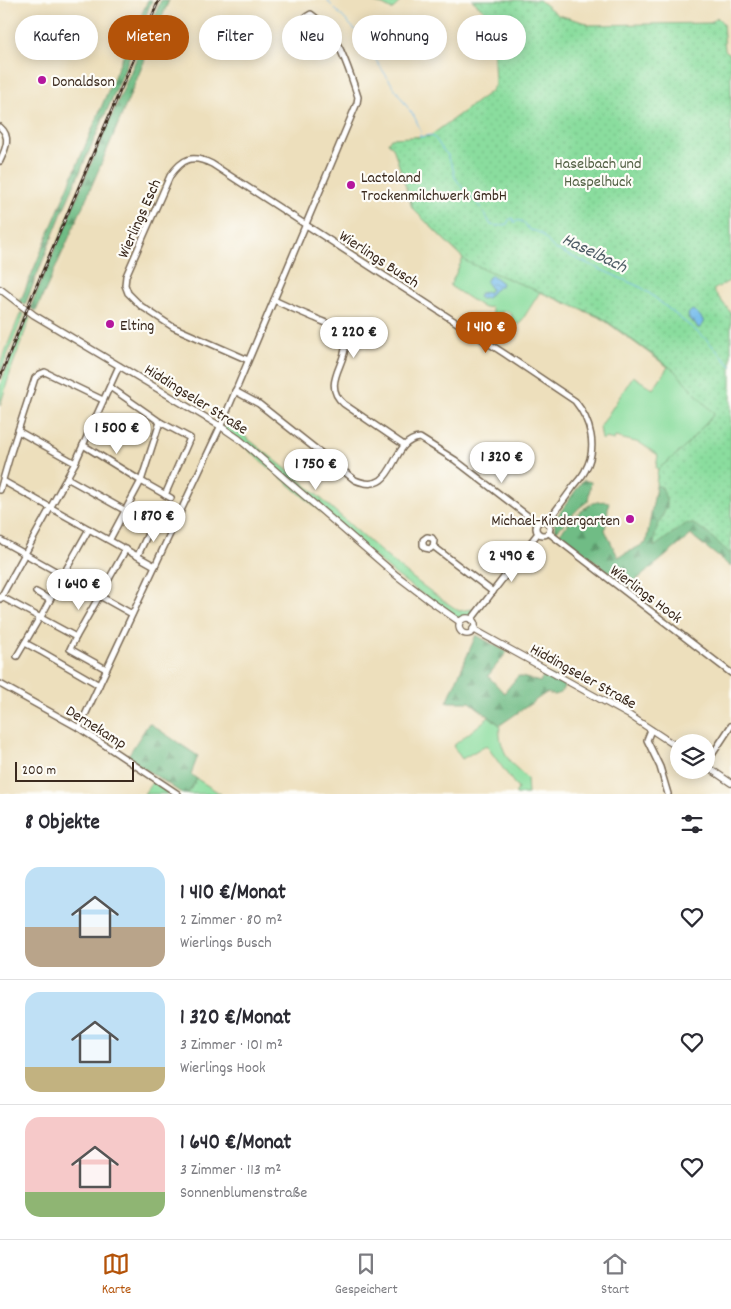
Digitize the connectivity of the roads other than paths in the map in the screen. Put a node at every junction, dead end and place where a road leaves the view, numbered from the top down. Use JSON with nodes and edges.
{"nodes":[{"id":1,"x":342,"y":54,"type":"edge"},
{"id":2,"x":0,"y":127,"type":"edge"},
{"id":3,"x":0,"y":161,"type":"edge"},
{"id":4,"x":306,"y":224,"type":"junction"},
{"id":5,"x":0,"y":289,"type":"edge"},
{"id":6,"x":274,"y":300,"type":"junction"},
{"id":7,"x":248,"y":360,"type":"junction"},
{"id":8,"x":119,"y":366,"type":"junction"},
{"id":9,"x":110,"y":386,"type":"junction"},
{"id":10,"x":235,"y":391,"type":"junction"},
{"id":11,"x":103,"y":400,"type":"junction"},
{"id":12,"x":160,"y":422,"type":"junction"},
{"id":13,"x":220,"y":426,"type":"junction"},
{"id":14,"x":18,"y":431,"type":"junction"},
{"id":15,"x":83,"y":445,"type":"junction"},
{"id":16,"x":404,"y":445,"type":"junction"},
{"id":17,"x":75,"y":463,"type":"junction"},
{"id":18,"x":67,"y":478,"type":"junction"},
{"id":19,"x":2,"y":481,"type":"junction"},
{"id":20,"x":141,"y":481,"type":"junction"},
{"id":21,"x":0,"y":490,"type":"edge"},
{"id":22,"x":51,"y":508,"type":"junction"},
{"id":23,"x":126,"y":511,"type":"junction"},
{"id":24,"x":547,"y":522,"type":"junction"},
{"id":25,"x":153,"y":523,"type":"dead end"},
{"id":26,"x":537,"y":523,"type":"junction"},
{"id":27,"x":89,"y":529,"type":"junction"},
{"id":28,"x":548,"y":532,"type":"junction"},
{"id":29,"x":538,"y":534,"type":"junction"},
{"id":30,"x":110,"y":539,"type":"junction"},
{"id":31,"x":0,"y":540,"type":"edge"},
{"id":32,"x":434,"y":546,"type":"dead end"},
{"id":33,"x":126,"y":549,"type":"junction"},
{"id":34,"x":26,"y":554,"type":"junction"},
{"id":35,"x":138,"y":555,"type":"junction"},
{"id":36,"x":155,"y":566,"type":"junction"},
{"id":37,"x":63,"y":574,"type":"junction"},
{"id":38,"x":36,"y":592,"type":"dead end"},
{"id":39,"x":493,"y":592,"type":"junction"},
{"id":40,"x":99,"y":595,"type":"junction"},
{"id":41,"x":1,"y":597,"type":"edge"},
{"id":42,"x":50,"y":600,"type":"junction"},
{"id":43,"x":132,"y":614,"type":"junction"},
{"id":44,"x":41,"y":617,"type":"junction"},
{"id":45,"x":471,"y":620,"type":"junction"},
{"id":46,"x":460,"y":622,"type":"junction"},
{"id":47,"x":473,"y":630,"type":"junction"},
{"id":48,"x":76,"y":637,"type":"junction"},
{"id":49,"x":26,"y":643,"type":"junction"},
{"id":50,"x":17,"y":656,"type":"dead end"},
{"id":51,"x":106,"y":669,"type":"junction"},
{"id":52,"x":731,"y":673,"type":"edge"},
{"id":53,"x":0,"y":684,"type":"edge"},
{"id":54,"x":99,"y":685,"type":"junction"},
{"id":55,"x":731,"y":726,"type":"edge"},
{"id":56,"x":79,"y":728,"type":"junction"},
{"id":57,"x":651,"y":730,"type":"junction"},
{"id":58,"x":670,"y":742,"type":"edge"},
{"id":59,"x":715,"y":752,"type":"edge"},
{"id":60,"x":715,"y":771,"type":"edge"},
{"id":61,"x":731,"y":782,"type":"edge"},
{"id":62,"x":178,"y":794,"type":"edge"},
{"id":63,"x":668,"y":794,"type":"edge"}],
"edges":[{"from":1,"to":4,"type":"street"},
{"from":2,"to":3,"type":"street"},
{"from":4,"to":6,"type":"street"},
{"from":4,"to":7,"type":"street","name":"Wierlings Esch"},
{"from":4,"to":24,"type":"street","name":"Wierlings Busch"},
{"from":5,"to":8,"type":"street","name":"Hiddingseler Straße"},
{"from":6,"to":7,"type":"street"},
{"from":6,"to":16,"type":"street"},
{"from":7,"to":10,"type":"street"},
{"from":8,"to":9,"type":"street"},
{"from":8,"to":13,"type":"street","name":"Hiddingseler Straße"},
{"from":9,"to":11,"type":"street"},
{"from":9,"to":12,"type":"street"},
{"from":10,"to":13,"type":"street"},
{"from":10,"to":16,"type":"street"},
{"from":11,"to":14,"type":"street"},
{"from":11,"to":15,"type":"street"},
{"from":12,"to":20,"type":"street"},
{"from":12,"to":20,"type":"street"},
{"from":13,"to":36,"type":"street"},
{"from":13,"to":46,"type":"street","name":"Hiddingseler Straße"},
{"from":14,"to":17,"type":"street"},
{"from":14,"to":19,"type":"street"},
{"from":15,"to":17,"type":"street"},
{"from":15,"to":20,"type":"street"},
{"from":16,"to":26,"type":"street"},
{"from":17,"to":18,"type":"street"},
{"from":18,"to":22,"type":"street"},
{"from":18,"to":23,"type":"street"},
{"from":19,"to":21,"type":"street"},
{"from":19,"to":22,"type":"street"},
{"from":20,"to":23,"type":"street"},
{"from":22,"to":27,"type":"street"},
{"from":22,"to":34,"type":"street"},
{"from":23,"to":30,"type":"street"},
{"from":24,"to":26,"type":"street"},
{"from":24,"to":28,"type":"street"},
{"from":25,"to":35,"type":"street"},
{"from":26,"to":29,"type":"street"},
{"from":27,"to":30,"type":"street"},
{"from":27,"to":37,"type":"street"},
{"from":28,"to":29,"type":"street"},
{"from":28,"to":52,"type":"street","name":"Wierlings Hook"},
{"from":29,"to":39,"type":"street"},
{"from":30,"to":33,"type":"street"},
{"from":31,"to":34,"type":"street"},
{"from":32,"to":39,"type":"street"},
{"from":33,"to":35,"type":"street"},
{"from":33,"to":40,"type":"street"},
{"from":34,"to":37,"type":"street"},
{"from":34,"to":41,"type":"street"},
{"from":35,"to":36,"type":"street"},
{"from":36,"to":43,"type":"street"},
{"from":37,"to":40,"type":"street"},
{"from":37,"to":42,"type":"street"},
{"from":38,"to":42,"type":"street"},
{"from":39,"to":45,"type":"street"},
{"from":40,"to":43,"type":"street"},
{"from":40,"to":48,"type":"street"},
{"from":41,"to":44,"type":"street"},
{"from":42,"to":44,"type":"street"},
{"from":43,"to":51,"type":"street"},
{"from":44,"to":48,"type":"street"},
{"from":44,"to":49,"type":"street"},
{"from":45,"to":46,"type":"street"},
{"from":45,"to":47,"type":"street"},
{"from":46,"to":47,"type":"street"},
{"from":47,"to":57,"type":"street","name":"Hiddingseler Straße"},
{"from":48,"to":51,"type":"street"},
{"from":49,"to":50,"type":"street"},
{"from":49,"to":54,"type":"street"},
{"from":51,"to":54,"type":"street"},
{"from":53,"to":56,"type":"street","name":"Dernekamp"},
{"from":54,"to":56,"type":"street"},
{"from":55,"to":59,"type":"street"},
{"from":56,"to":62,"type":"street","name":"Dernekamp"},
{"from":57,"to":58,"type":"street","name":"Hiddingseler Straße"},
{"from":57,"to":63,"type":"street"},
{"from":60,"to":61,"type":"street"}]}
